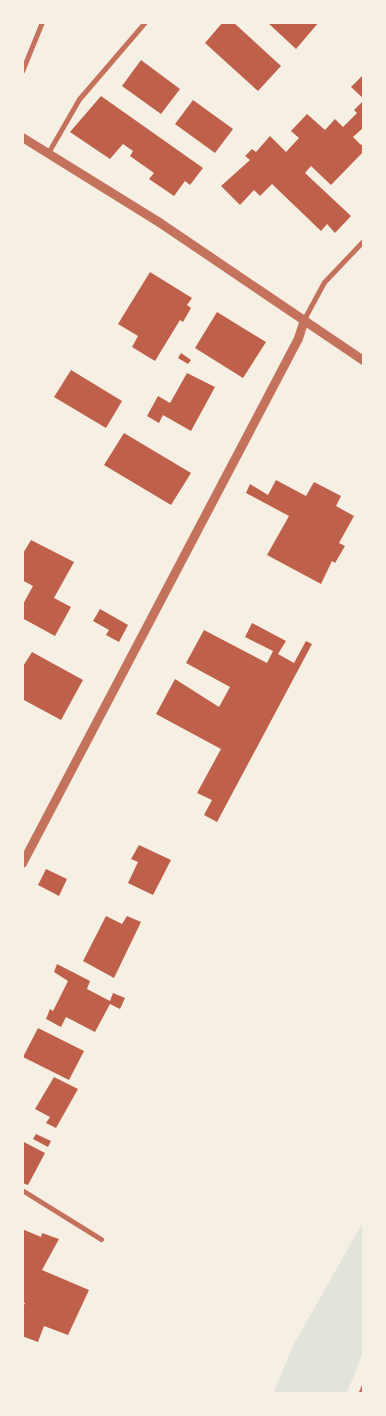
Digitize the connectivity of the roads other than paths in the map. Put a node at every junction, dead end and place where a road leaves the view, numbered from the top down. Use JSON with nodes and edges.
{"nodes":[{"id":1,"x":42,"y":22,"type":"edge"},
{"id":2,"x":145,"y":22,"type":"edge"},
{"id":3,"x":22,"y":71,"type":"edge"},
{"id":4,"x":22,"y":137,"type":"edge"},
{"id":5,"x":49,"y":152,"type":"junction"},
{"id":6,"x":364,"y":240,"type":"edge"},
{"id":7,"x":304,"y":319,"type":"junction"},
{"id":8,"x":364,"y":361,"type":"edge"},
{"id":9,"x":22,"y":864,"type":"edge"},
{"id":10,"x":22,"y":1190,"type":"edge"},
{"id":11,"x":101,"y":1239,"type":"dead end"},
{"id":12,"x":364,"y":1385,"type":"edge"},
{"id":13,"x":360,"y":1394,"type":"edge"}],
"edges":[{"from":1,"to":3,"type":"street"},
{"from":2,"to":5,"type":"street"},
{"from":4,"to":5,"type":"street"},
{"from":5,"to":7,"type":"street"},
{"from":6,"to":7,"type":"street"},
{"from":7,"to":8,"type":"street"},
{"from":7,"to":9,"type":"street"},
{"from":10,"to":11,"type":"street"},
{"from":12,"to":13,"type":"street"}]}
